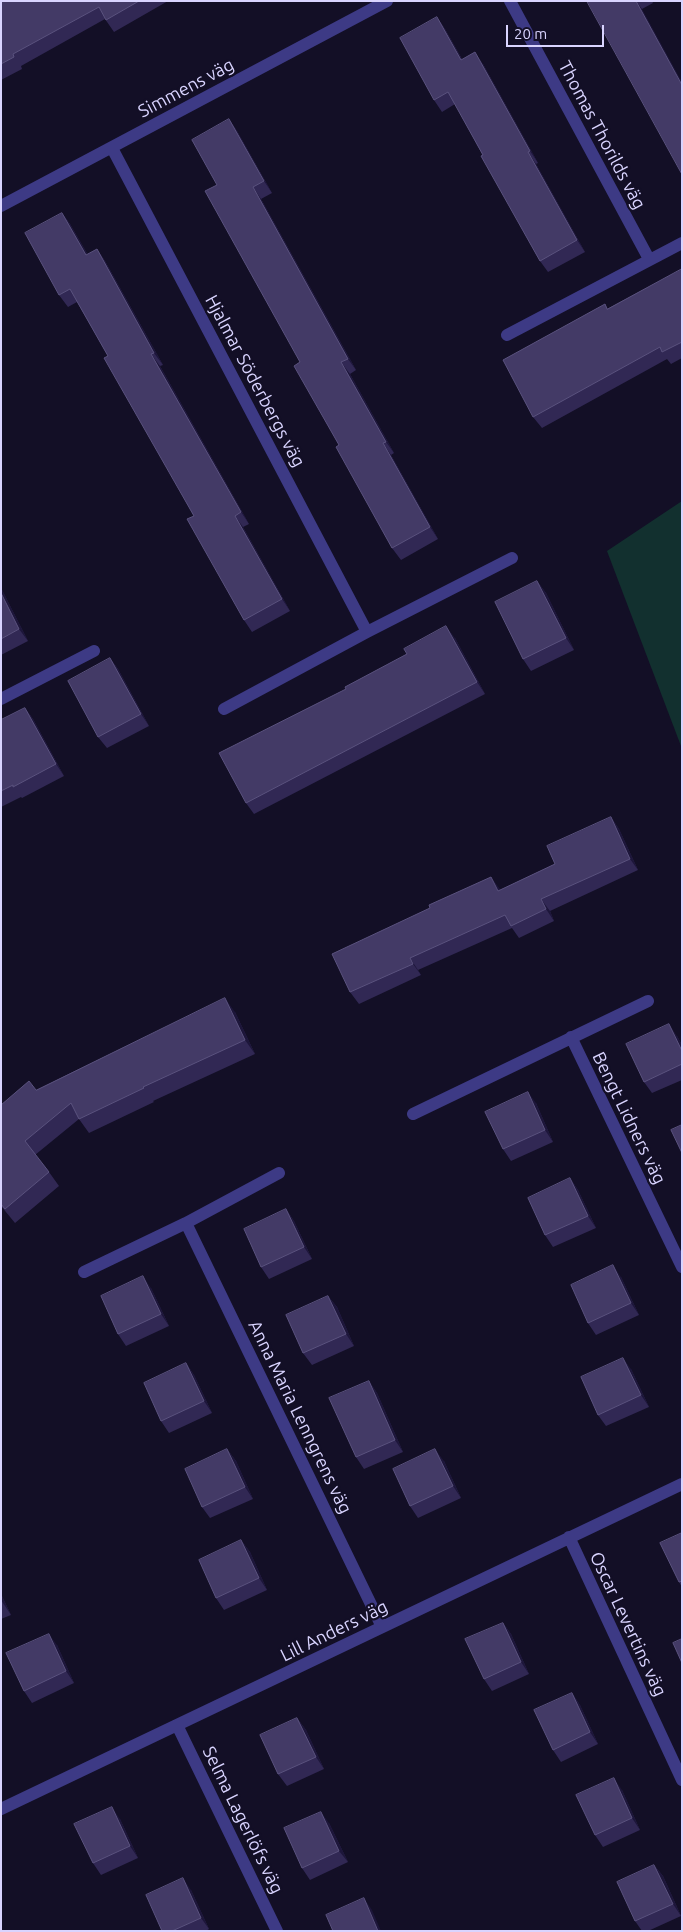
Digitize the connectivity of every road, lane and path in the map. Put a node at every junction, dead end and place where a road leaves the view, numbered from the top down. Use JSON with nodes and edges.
{"nodes":[{"id":1,"x":388,"y":1,"type":"edge"},
{"id":2,"x":510,"y":1,"type":"edge"},
{"id":3,"x":372,"y":5,"type":"edge"},
{"id":4,"x":112,"y":148,"type":"junction"},
{"id":5,"x":1,"y":206,"type":"edge"},
{"id":6,"x":682,"y":243,"type":"edge"},
{"id":7,"x":649,"y":259,"type":"junction"},
{"id":8,"x":507,"y":335,"type":"dead end"},
{"id":9,"x":512,"y":558,"type":"dead end"},
{"id":10,"x":367,"y":632,"type":"junction"},
{"id":11,"x":94,"y":651,"type":"dead end"},
{"id":12,"x":1,"y":699,"type":"edge"},
{"id":13,"x":224,"y":709,"type":"dead end"},
{"id":14,"x":648,"y":1001,"type":"dead end"},
{"id":15,"x":571,"y":1037,"type":"junction"},
{"id":16,"x":413,"y":1114,"type":"dead end"},
{"id":17,"x":279,"y":1174,"type":"dead end"},
{"id":18,"x":186,"y":1223,"type":"junction"},
{"id":19,"x":682,"y":1267,"type":"edge"},
{"id":20,"x":84,"y":1272,"type":"dead end"},
{"id":21,"x":682,"y":1484,"type":"edge"},
{"id":22,"x":569,"y":1537,"type":"junction"},
{"id":23,"x":382,"y":1627,"type":"junction"},
{"id":24,"x":177,"y":1726,"type":"junction"},
{"id":25,"x":682,"y":1780,"type":"edge"},
{"id":26,"x":1,"y":1809,"type":"edge"},
{"id":27,"x":277,"y":1931,"type":"edge"}],
"edges":[{"from":1,"to":3,"type":"street","name":"Simmens väg"},
{"from":2,"to":7,"type":"street","name":"Thomas Thorilds väg"},
{"from":3,"to":4,"type":"street","name":"Simmens väg"},
{"from":4,"to":5,"type":"street","name":"Simmens väg"},
{"from":4,"to":10,"type":"street","name":"Hjalmar Söderbergs väg"},
{"from":6,"to":7,"type":"street"},
{"from":7,"to":8,"type":"street"},
{"from":9,"to":10,"type":"street"},
{"from":10,"to":13,"type":"street"},
{"from":11,"to":12,"type":"street"},
{"from":14,"to":15,"type":"street","name":"Bengt Lidners väg"},
{"from":15,"to":16,"type":"street","name":"Bengt Lidners väg"},
{"from":15,"to":19,"type":"street","name":"Bengt Lidners väg"},
{"from":17,"to":18,"type":"street"},
{"from":18,"to":20,"type":"street"},
{"from":18,"to":23,"type":"street","name":"Anna Maria Lenngrens väg"},
{"from":21,"to":22,"type":"street","name":"Lill Anders väg"},
{"from":22,"to":23,"type":"street","name":"Lill Anders väg"},
{"from":22,"to":25,"type":"street","name":"Oscar Levertins väg"},
{"from":23,"to":24,"type":"street","name":"Lill Anders väg"},
{"from":24,"to":26,"type":"street","name":"Lill Anders väg"},
{"from":24,"to":27,"type":"street","name":"Selma Lagerlöfs väg"}]}
